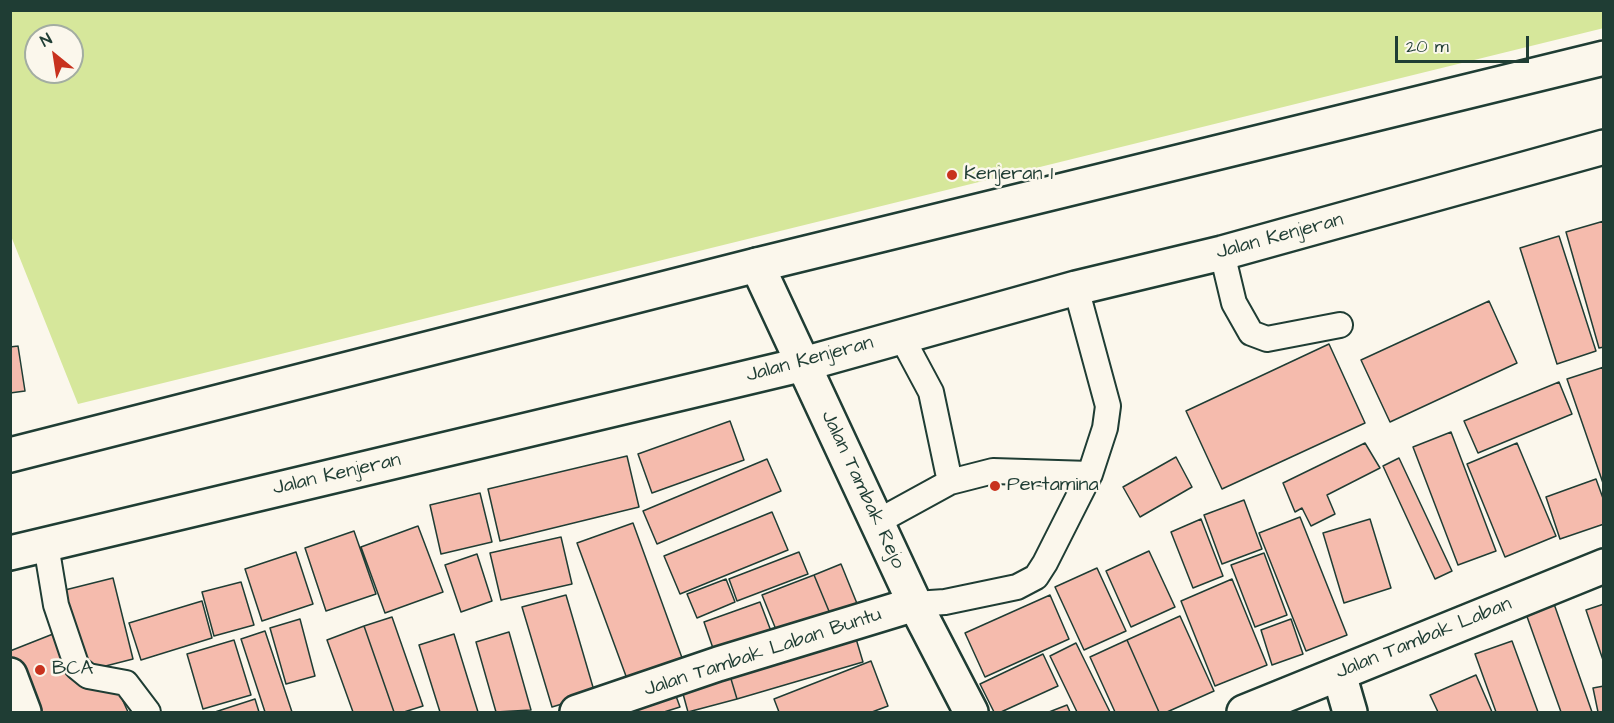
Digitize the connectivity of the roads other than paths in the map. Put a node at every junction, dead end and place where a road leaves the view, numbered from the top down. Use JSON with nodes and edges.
{"nodes":[{"id":1,"x":1604,"y":58,"type":"edge"},
{"id":2,"x":1604,"y":147,"type":"edge"},
{"id":3,"x":1222,"y":253,"type":"junction"},
{"id":4,"x":757,"y":265,"type":"junction"},
{"id":5,"x":1076,"y":288,"type":"junction"},
{"id":6,"x":1340,"y":325,"type":"dead end"},
{"id":7,"x":901,"y":336,"type":"junction"},
{"id":8,"x":804,"y":363,"type":"junction"},
{"id":9,"x":10,"y":455,"type":"edge"},
{"id":10,"x":1089,"y":474,"type":"junction"},
{"id":11,"x":950,"y":482,"type":"junction"},
{"id":12,"x":877,"y":522,"type":"junction"},
{"id":13,"x":46,"y":545,"type":"junction"},
{"id":14,"x":10,"y":553,"type":"edge"},
{"id":15,"x":1604,"y":566,"type":"edge"},
{"id":16,"x":915,"y":604,"type":"junction"},
{"id":17,"x":1339,"y":674,"type":"junction"},
{"id":18,"x":10,"y":675,"type":"edge"},
{"id":19,"x":24,"y":712,"type":"edge"},
{"id":20,"x":148,"y":712,"type":"edge"},
{"id":21,"x":577,"y":712,"type":"edge"},
{"id":22,"x":971,"y":712,"type":"edge"},
{"id":23,"x":1244,"y":712,"type":"edge"},
{"id":24,"x":1350,"y":712,"type":"edge"}],
"edges":[{"from":1,"to":4,"type":"main road"},
{"from":2,"to":3,"type":"main road","name":"Jalan Kenjeran"},
{"from":3,"to":5,"type":"main road","name":"Jalan Kenjeran"},
{"from":3,"to":6,"type":"lane"},
{"from":4,"to":8,"type":"main road","name":"Jalan Tambak Rejo"},
{"from":4,"to":9,"type":"main road"},
{"from":5,"to":7,"type":"main road","name":"Jalan Kenjeran"},
{"from":5,"to":10,"type":"lane"},
{"from":7,"to":8,"type":"main road","name":"Jalan Kenjeran"},
{"from":7,"to":11,"type":"lane"},
{"from":8,"to":12,"type":"main road","name":"Jalan Tambak Rejo"},
{"from":8,"to":13,"type":"main road","name":"Jalan Kenjeran"},
{"from":10,"to":11,"type":"lane"},
{"from":10,"to":16,"type":"lane"},
{"from":11,"to":12,"type":"lane"},
{"from":12,"to":16,"type":"main road","name":"Jalan Tambak Rejo"},
{"from":13,"to":14,"type":"main road","name":"Jalan Kenjeran"},
{"from":13,"to":20,"type":"lane"},
{"from":15,"to":17,"type":"main road","name":"Jalan Tambak Laban"},
{"from":16,"to":21,"type":"main road","name":"Jalan Tambak Laban Buntu"},
{"from":16,"to":22,"type":"main road","name":"Jalan Tambak Rejo"},
{"from":17,"to":23,"type":"main road","name":"Jalan Tambak Laban"},
{"from":17,"to":24,"type":"main road"},
{"from":18,"to":19,"type":"main road"}]}
